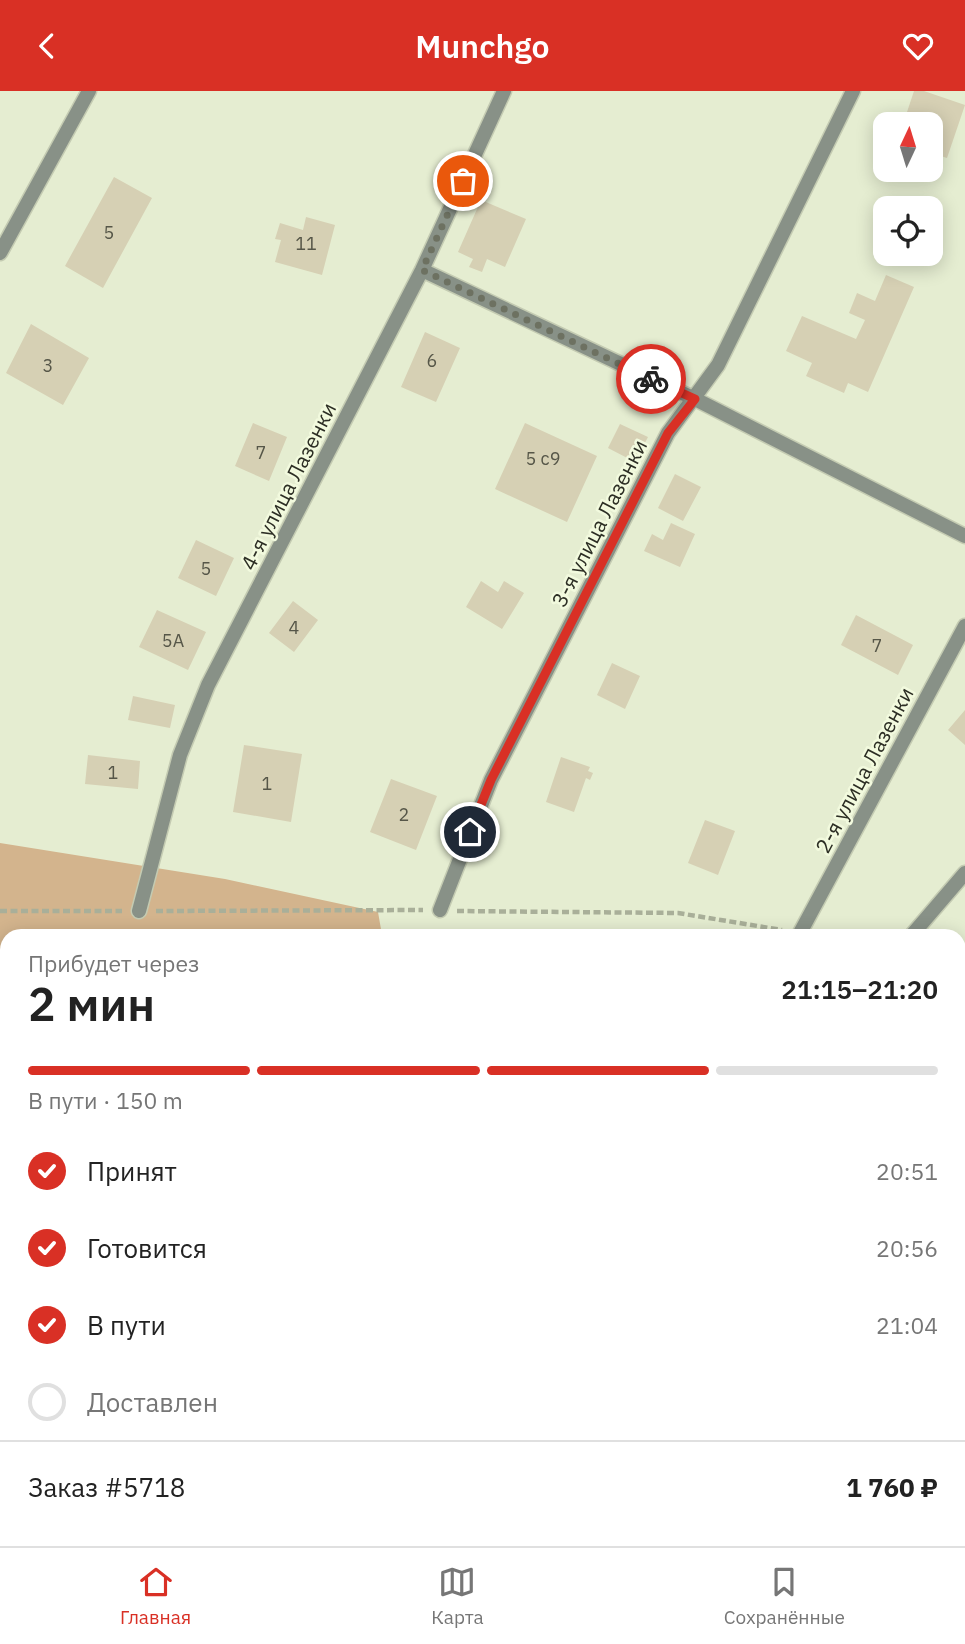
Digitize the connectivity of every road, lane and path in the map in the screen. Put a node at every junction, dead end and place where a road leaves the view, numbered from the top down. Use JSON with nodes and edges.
{"nodes":[{"id":1,"x":89,"y":91,"type":"edge"},
{"id":2,"x":504,"y":91,"type":"edge"},
{"id":3,"x":853,"y":91,"type":"edge"},
{"id":4,"x":0,"y":253,"type":"edge"},
{"id":5,"x":422,"y":270,"type":"junction"},
{"id":6,"x":695,"y":399,"type":"junction"},
{"id":7,"x":965,"y":536,"type":"edge"},
{"id":8,"x":965,"y":626,"type":"edge"},
{"id":9,"x":965,"y":873,"type":"edge"},
{"id":10,"x":440,"y":910,"type":"junction"},
{"id":11,"x":0,"y":911,"type":"edge"},
{"id":12,"x":139,"y":911,"type":"junction"},
{"id":13,"x":776,"y":929,"type":"edge"},
{"id":14,"x":802,"y":929,"type":"edge"},
{"id":15,"x":917,"y":929,"type":"edge"}],
"edges":[{"from":1,"to":4,"type":"street"},
{"from":2,"to":5,"type":"street","name":"4-я улица Лазенки"},
{"from":3,"to":6,"type":"street","name":"3-я улица Лазенки"},
{"from":5,"to":6,"type":"street"},
{"from":5,"to":12,"type":"street","name":"4-я улица Лазенки"},
{"from":6,"to":7,"type":"street"},
{"from":6,"to":10,"type":"street","name":"3-я улица Лазенки"},
{"from":8,"to":14,"type":"street","name":"2-я улица Лазенки"},
{"from":9,"to":15,"type":"street"},
{"from":10,"to":12,"type":"path"},
{"from":10,"to":13,"type":"path"},
{"from":11,"to":12,"type":"path"}]}
